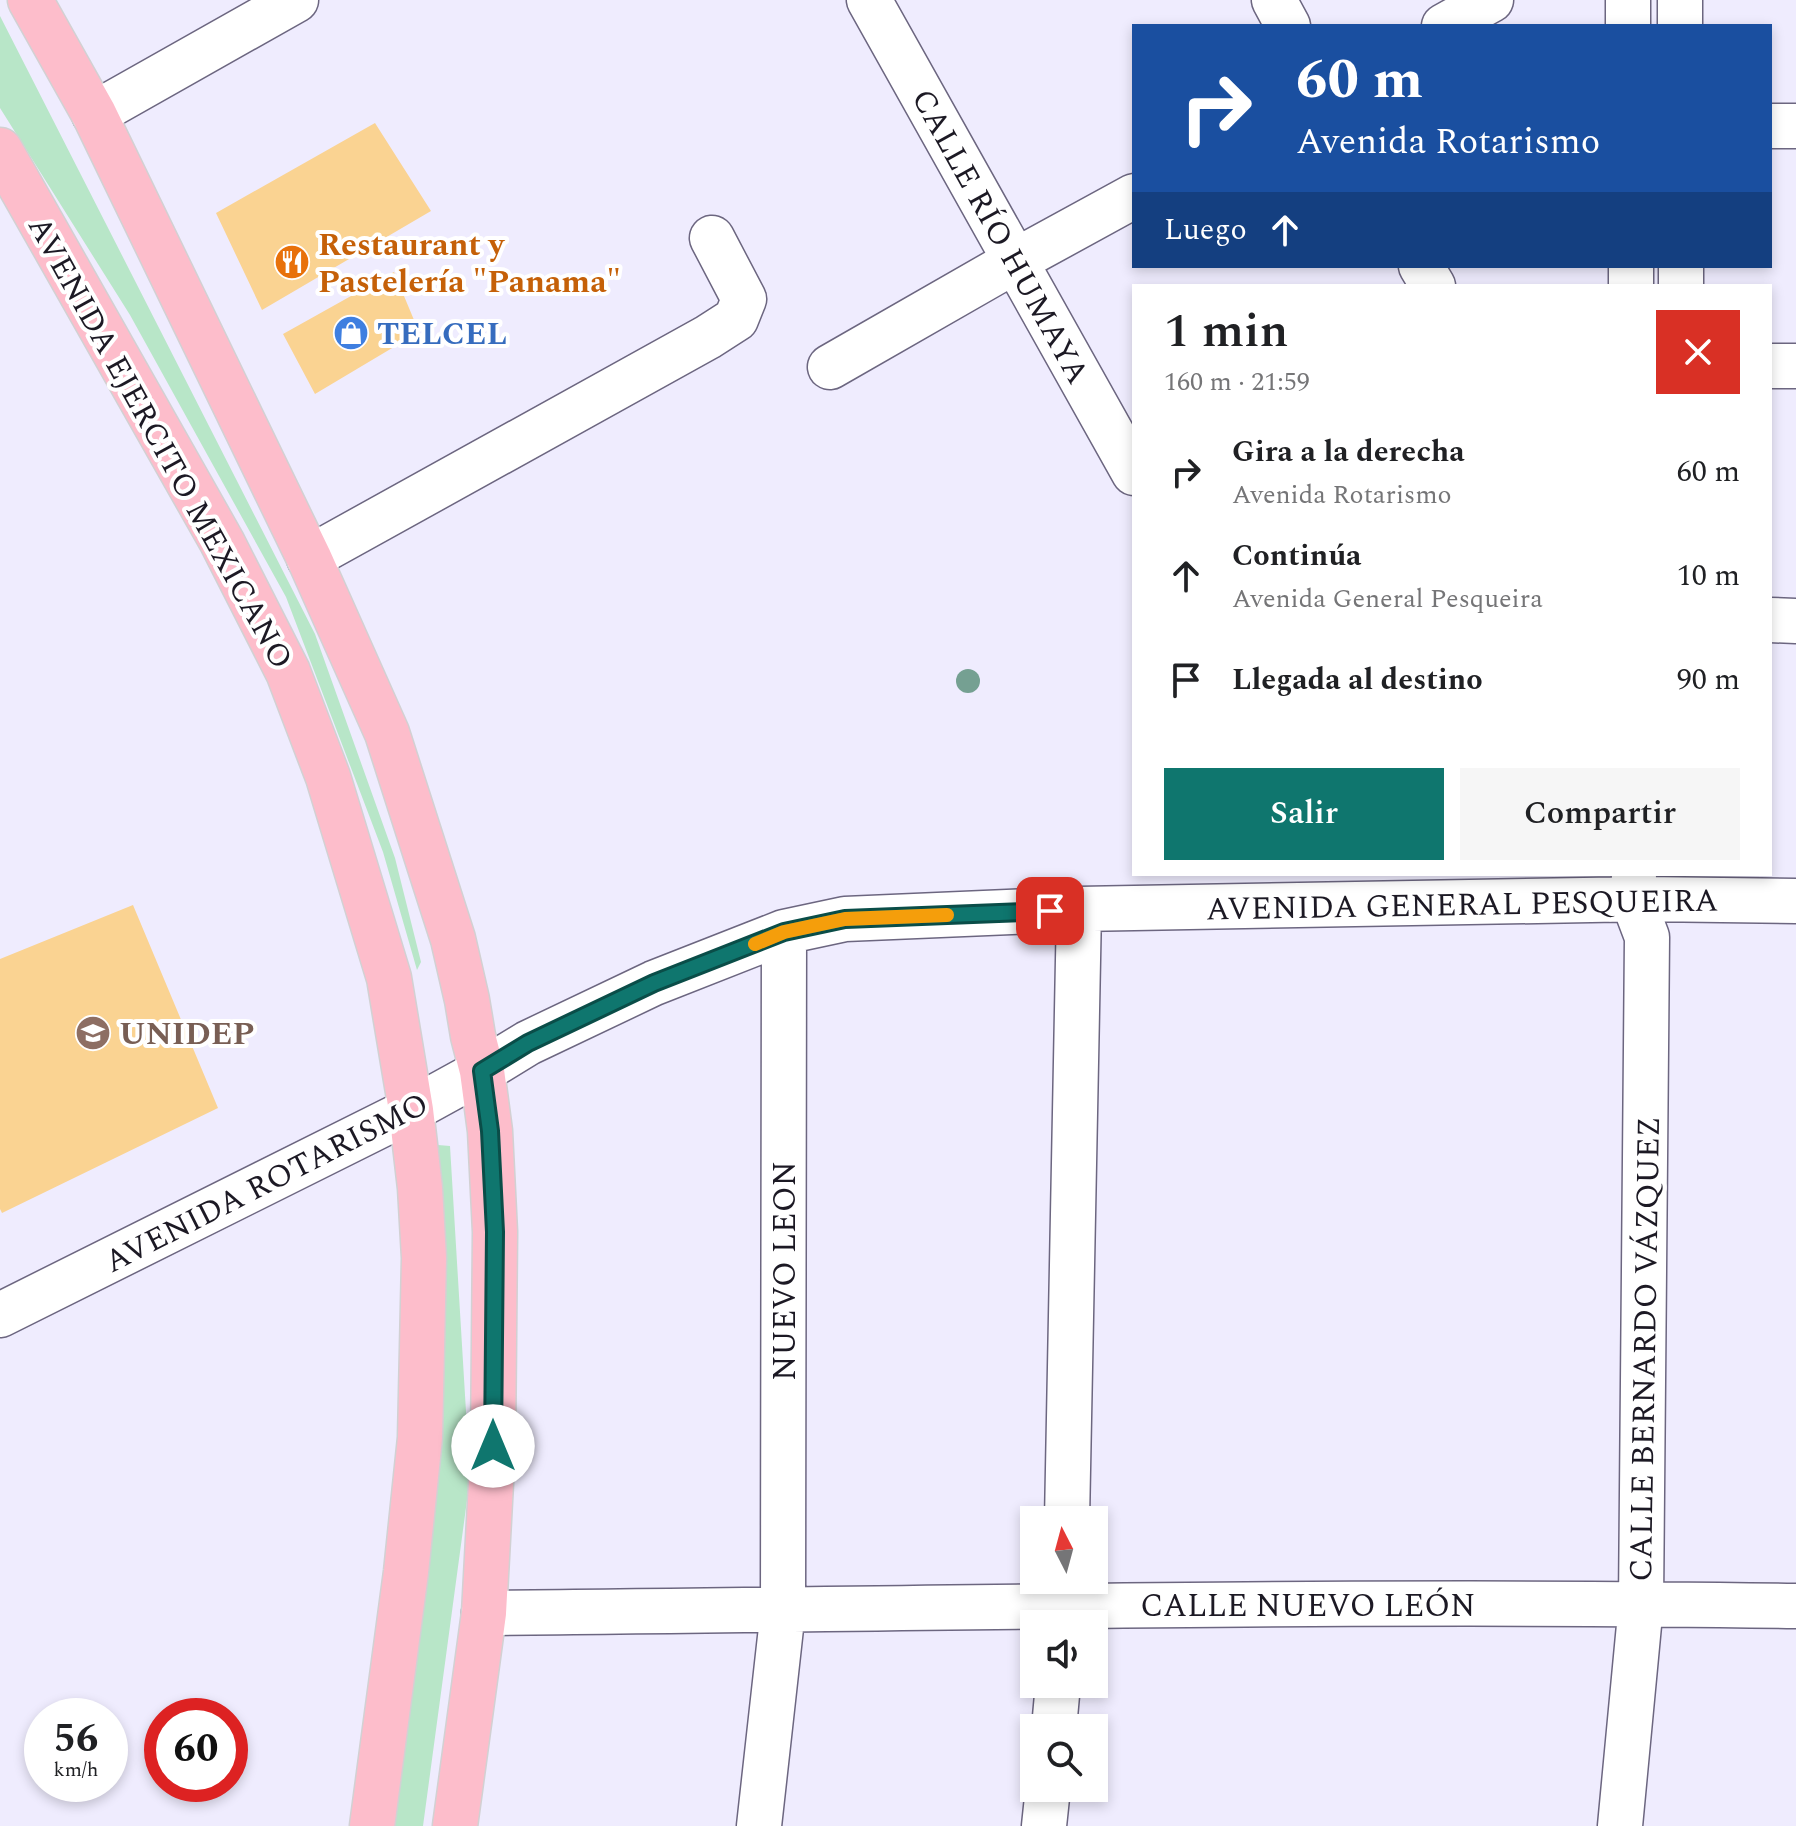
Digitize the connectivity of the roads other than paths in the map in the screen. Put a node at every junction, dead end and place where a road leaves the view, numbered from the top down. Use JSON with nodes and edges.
{"nodes":[{"id":1,"x":30,"y":0,"type":"edge"},
{"id":2,"x":296,"y":0,"type":"edge"},
{"id":3,"x":869,"y":0,"type":"edge"},
{"id":4,"x":1274,"y":0,"type":"edge"},
{"id":5,"x":1491,"y":0,"type":"edge"},
{"id":6,"x":1628,"y":0,"type":"edge"},
{"id":7,"x":1680,"y":0,"type":"edge"},
{"id":8,"x":1287,"y":24,"type":"edge"},
{"id":9,"x":1448,"y":24,"type":"edge"},
{"id":10,"x":1628,"y":24,"type":"edge"},
{"id":11,"x":1680,"y":24,"type":"edge"},
{"id":12,"x":94,"y":114,"type":"junction"},
{"id":13,"x":1772,"y":126,"type":"edge"},
{"id":14,"x":1796,"y":126,"type":"edge"},
{"id":15,"x":2,"y":160,"type":"edge"},
{"id":16,"x":1132,"y":197,"type":"edge"},
{"id":17,"x":712,"y":238,"type":"dead end"},
{"id":18,"x":1015,"y":261,"type":"junction"},
{"id":19,"x":1772,"y":366,"type":"edge"},
{"id":20,"x":1796,"y":366,"type":"edge"},
{"id":21,"x":830,"y":367,"type":"dead end"},
{"id":22,"x":1132,"y":469,"type":"edge"},
{"id":23,"x":309,"y":558,"type":"junction"},
{"id":24,"x":1772,"y":620,"type":"edge"},
{"id":25,"x":1796,"y":621,"type":"edge"},
{"id":26,"x":1653,"y":897,"type":"edge"},
{"id":27,"x":1796,"y":901,"type":"edge"},
{"id":28,"x":1079,"y":909,"type":"junction"},
{"id":29,"x":784,"y":932,"type":"junction"},
{"id":30,"x":528,"y":1043,"type":"joint"},
{"id":31,"x":482,"y":1071,"type":"junction"},
{"id":32,"x":411,"y":1110,"type":"junction"},
{"id":33,"x":6,"y":1299,"type":"edge"},
{"id":34,"x":1067,"y":1506,"type":"edge"},
{"id":35,"x":1065,"y":1603,"type":"edge"},
{"id":36,"x":1641,"y":1604,"type":"junction"},
{"id":37,"x":1796,"y":1606,"type":"edge"},
{"id":38,"x":783,"y":1610,"type":"junction"},
{"id":39,"x":484,"y":1613,"type":"junction"},
{"id":40,"x":1047,"y":1802,"type":"edge"},
{"id":41,"x":372,"y":1826,"type":"edge"},
{"id":42,"x":455,"y":1826,"type":"edge"},
{"id":43,"x":759,"y":1826,"type":"edge"},
{"id":44,"x":1044,"y":1826,"type":"edge"},
{"id":45,"x":1620,"y":1826,"type":"edge"}],
"edges":[{"from":1,"to":12,"type":"main road","name":"AVENIDA EJERCITO MEXICANO"},
{"from":2,"to":12,"type":"street"},
{"from":3,"to":18,"type":"street","name":"CALLE RÍO HUMAYA"},
{"from":4,"to":8,"type":"street"},
{"from":5,"to":9,"type":"street"},
{"from":6,"to":10,"type":"street"},
{"from":7,"to":11,"type":"street"},
{"from":12,"to":23,"type":"main road","name":"AVENIDA EJERCITO MEXICANO"},
{"from":13,"to":14,"type":"street"},
{"from":15,"to":32,"type":"main road","name":"AVENIDA EJERCITO MEXICANO"},
{"from":16,"to":18,"type":"street"},
{"from":17,"to":23,"type":"street"},
{"from":18,"to":21,"type":"street"},
{"from":18,"to":22,"type":"street","name":"CALLE RÍO HUMAYA"},
{"from":19,"to":20,"type":"street"},
{"from":23,"to":31,"type":"main road","name":"AVENIDA EJERCITO MEXICANO"},
{"from":24,"to":25,"type":"street"},
{"from":26,"to":27,"type":"street","name":"AVENIDA GENERAL PESQUEIRA"},
{"from":26,"to":28,"type":"street","name":"AVENIDA GENERAL PESQUEIRA"},
{"from":26,"to":36,"type":"street","name":"CALLE BERNARDO VÁZQUEZ"},
{"from":28,"to":29,"type":"street","name":"AVENIDA GENERAL PESQUEIRA"},
{"from":28,"to":34,"type":"street"},
{"from":29,"to":30,"type":"street","name":"AVENIDA GENERAL PESQUEIRA"},
{"from":29,"to":38,"type":"street","name":"NUEVO LEON"},
{"from":30,"to":31,"type":"street","name":"AVENIDA ROTARISMO"},
{"from":31,"to":32,"type":"street","name":"AVENIDA ROTARISMO"},
{"from":31,"to":39,"type":"main road","name":"AVENIDA EJERCITO MEXICANO"},
{"from":32,"to":33,"type":"street","name":"AVENIDA ROTARISMO"},
{"from":32,"to":41,"type":"main road","name":"AVENIDA EJERCITO MEXICANO"},
{"from":35,"to":36,"type":"street","name":"CALLE NUEVO LEÓN"},
{"from":35,"to":38,"type":"street","name":"CALLE NUEVO LEÓN"},
{"from":36,"to":37,"type":"street","name":"CALLE NUEVO LEÓN"},
{"from":36,"to":45,"type":"street","name":"CALLE BERNARDO VÁZQUEZ"},
{"from":38,"to":39,"type":"street","name":"CALLE NUEVO LEÓN"},
{"from":38,"to":43,"type":"street","name":"NUEVO LEON"},
{"from":39,"to":42,"type":"main road","name":"AVENIDA EJERCITO MEXICANO"},
{"from":40,"to":44,"type":"street"}]}
